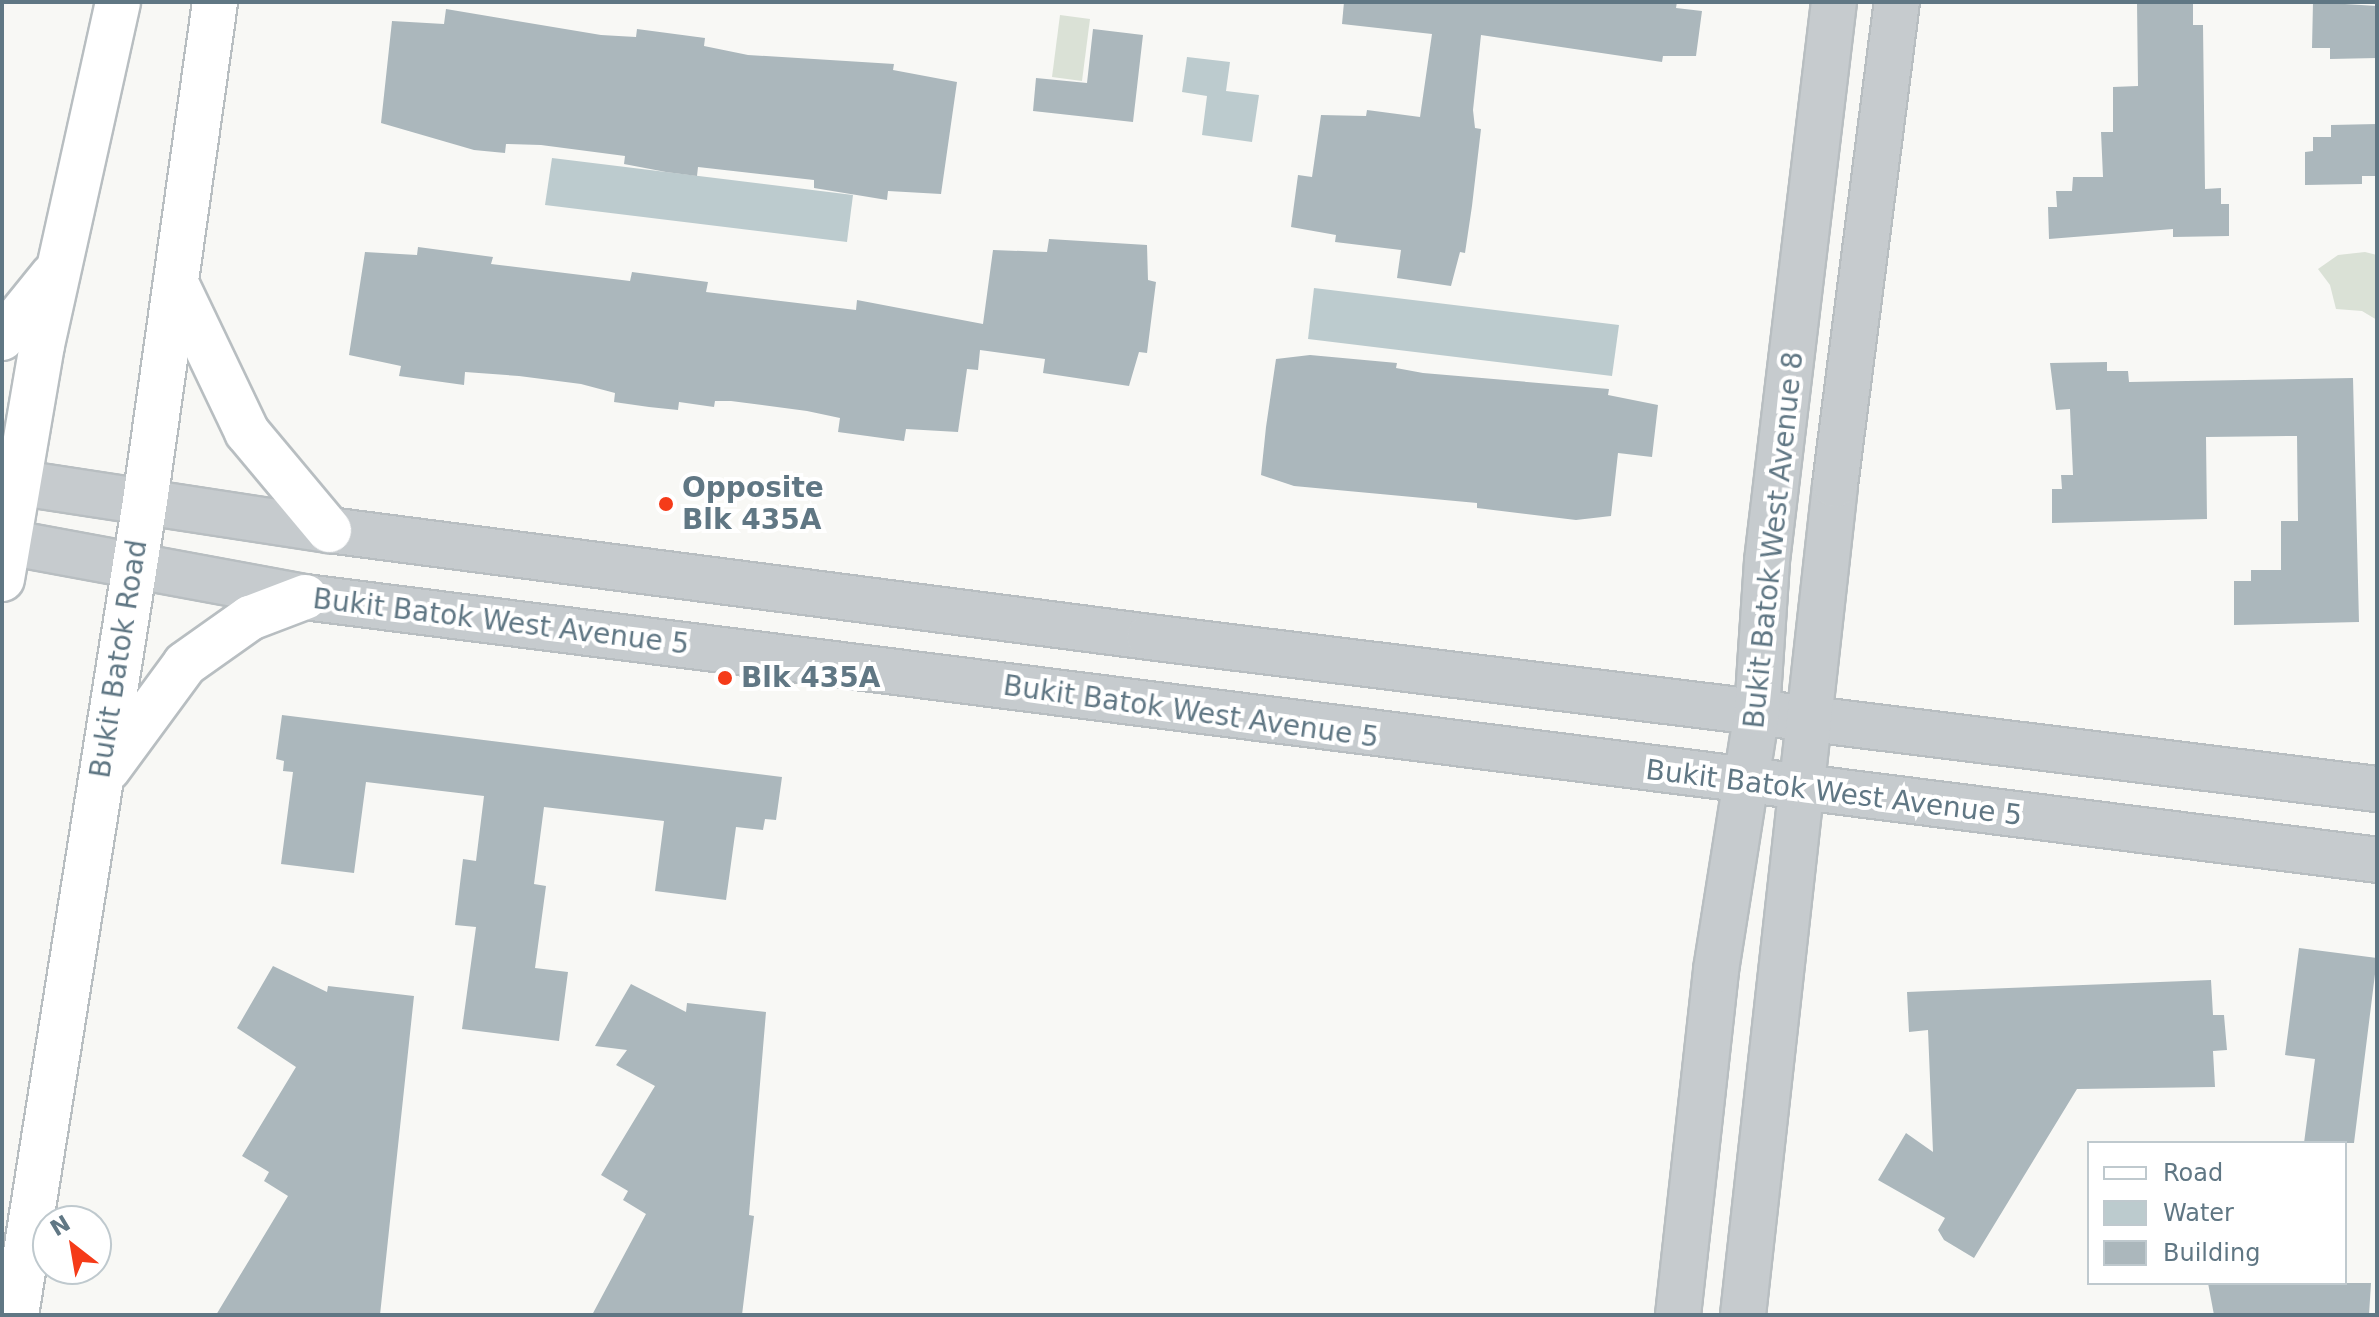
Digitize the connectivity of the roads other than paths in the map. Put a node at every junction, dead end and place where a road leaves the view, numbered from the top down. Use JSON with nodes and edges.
{"nodes":[{"id":1,"x":118,"y":2,"type":"edge"},
{"id":2,"x":215,"y":2,"type":"edge"},
{"id":3,"x":1834,"y":2,"type":"edge"},
{"id":4,"x":1897,"y":2,"type":"edge"},
{"id":5,"x":60,"y":267,"type":"junction"},
{"id":6,"x":176,"y":283,"type":"junction"},
{"id":7,"x":2,"y":338,"type":"edge"},
{"id":8,"x":10,"y":481,"type":"edge"},
{"id":9,"x":145,"y":501,"type":"junction"},
{"id":10,"x":329,"y":530,"type":"junction"},
{"id":11,"x":4,"y":554,"type":"edge"},
{"id":12,"x":134,"y":566,"type":"junction"},
{"id":13,"x":305,"y":597,"type":"junction"},
{"id":14,"x":1757,"y":712,"type":"junction"},
{"id":15,"x":1808,"y":719,"type":"junction"},
{"id":16,"x":99,"y":782,"type":"junction"},
{"id":17,"x":1748,"y":784,"type":"junction"},
{"id":18,"x":2377,"y":789,"type":"edge"},
{"id":19,"x":1804,"y":791,"type":"junction"},
{"id":20,"x":2377,"y":860,"type":"edge"},
{"id":21,"x":16,"y":1315,"type":"edge"},
{"id":22,"x":1678,"y":1315,"type":"edge"},
{"id":23,"x":1743,"y":1315,"type":"edge"}],
"edges":[{"from":1,"to":5,"type":"main road"},
{"from":2,"to":6,"type":"main road","name":"Bukit Batok Road"},
{"from":3,"to":14,"type":"street","name":"Bukit Batok West Avenue 8"},
{"from":4,"to":15,"type":"street","name":"Bukit Batok West Avenue 8"},
{"from":5,"to":7,"type":"main road"},
{"from":5,"to":8,"type":"main road"},
{"from":6,"to":9,"type":"main road","name":"Bukit Batok Road"},
{"from":6,"to":10,"type":"main road"},
{"from":8,"to":9,"type":"street"},
{"from":8,"to":11,"type":"main road"},
{"from":9,"to":10,"type":"street"},
{"from":9,"to":12,"type":"main road","name":"Bukit Batok Road"},
{"from":10,"to":14,"type":"street"},
{"from":11,"to":12,"type":"street","name":"Bukit Batok West Avenue 5"},
{"from":12,"to":13,"type":"street","name":"Bukit Batok West Avenue 5"},
{"from":12,"to":16,"type":"main road","name":"Bukit Batok Road"},
{"from":13,"to":16,"type":"main road"},
{"from":13,"to":17,"type":"street","name":"Bukit Batok West Avenue 5"},
{"from":14,"to":15,"type":"street"},
{"from":14,"to":17,"type":"street","name":"Bukit Batok West Avenue 8"},
{"from":15,"to":18,"type":"street"},
{"from":15,"to":19,"type":"street","name":"Bukit Batok West Avenue 8"},
{"from":16,"to":21,"type":"main road","name":"Bukit Batok Road"},
{"from":17,"to":19,"type":"street","name":"Bukit Batok West Avenue 5"},
{"from":17,"to":22,"type":"street","name":"Bukit Batok West Avenue 8"},
{"from":19,"to":20,"type":"street","name":"Bukit Batok West Avenue 5"},
{"from":19,"to":23,"type":"street","name":"Bukit Batok West Avenue 8"}]}
